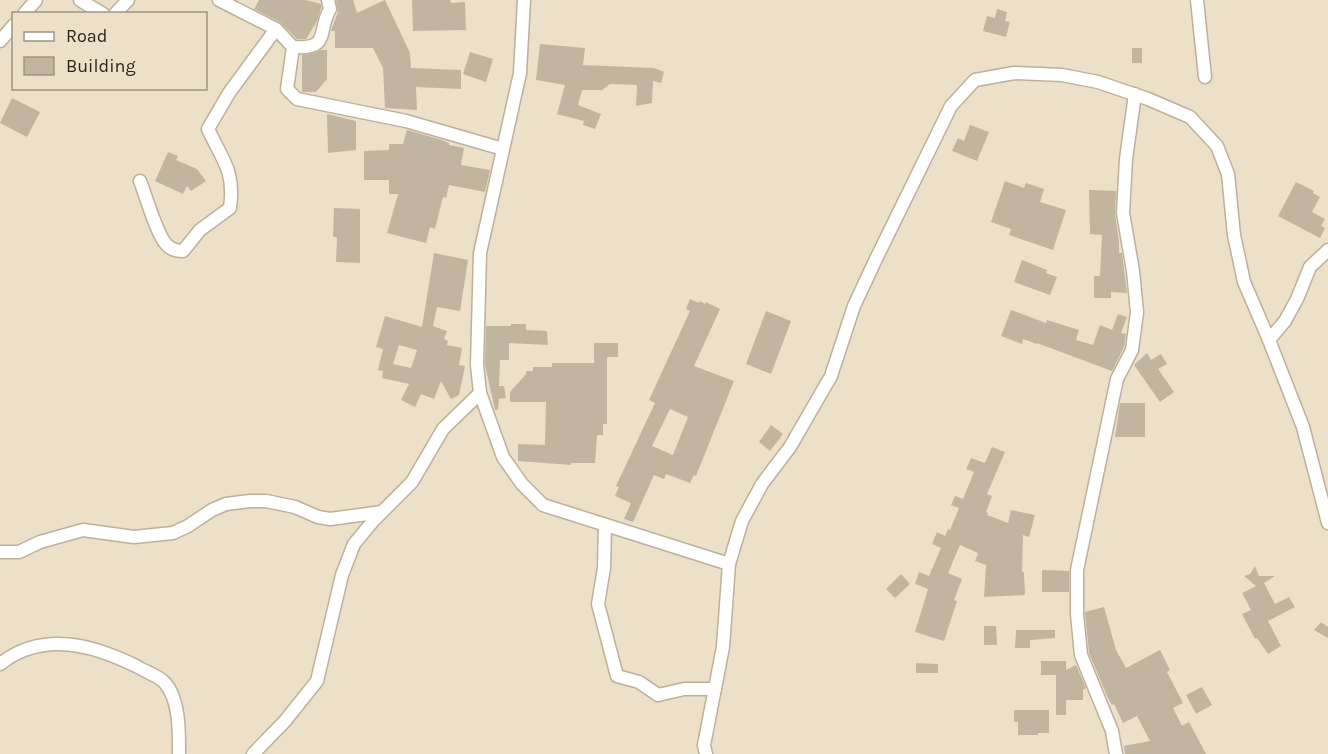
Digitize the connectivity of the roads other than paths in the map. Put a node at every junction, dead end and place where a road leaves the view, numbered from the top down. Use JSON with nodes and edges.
{"nodes":[{"id":1,"x":36,"y":0,"type":"edge"},
{"id":2,"x":80,"y":0,"type":"edge"},
{"id":3,"x":128,"y":0,"type":"edge"},
{"id":4,"x":219,"y":0,"type":"edge"},
{"id":5,"x":328,"y":0,"type":"edge"},
{"id":6,"x":524,"y":0,"type":"edge"},
{"id":7,"x":1197,"y":0,"type":"edge"},
{"id":8,"x":26,"y":12,"type":"edge"},
{"id":9,"x":100,"y":12,"type":"edge"},
{"id":10,"x":117,"y":12,"type":"edge"},
{"id":11,"x":12,"y":27,"type":"edge"},
{"id":12,"x":276,"y":29,"type":"junction"},
{"id":13,"x":0,"y":41,"type":"edge"},
{"id":14,"x":293,"y":47,"type":"junction"},
{"id":15,"x":1205,"y":77,"type":"dead end"},
{"id":16,"x":1135,"y":94,"type":"junction"},
{"id":17,"x":503,"y":149,"type":"junction"},
{"id":18,"x":140,"y":182,"type":"dead end"},
{"id":19,"x":1328,"y":250,"type":"edge"},
{"id":20,"x":1269,"y":340,"type":"junction"},
{"id":21,"x":480,"y":393,"type":"junction"},
{"id":22,"x":382,"y":512,"type":"junction"},
{"id":23,"x":1328,"y":523,"type":"edge"},
{"id":24,"x":605,"y":525,"type":"junction"},
{"id":25,"x":0,"y":552,"type":"edge"},
{"id":26,"x":729,"y":564,"type":"junction"},
{"id":27,"x":0,"y":664,"type":"edge"},
{"id":28,"x":715,"y":689,"type":"junction"},
{"id":29,"x":179,"y":754,"type":"edge"},
{"id":30,"x":253,"y":754,"type":"edge"},
{"id":31,"x":706,"y":754,"type":"edge"},
{"id":32,"x":1116,"y":754,"type":"edge"}],
"edges":[{"from":1,"to":8,"type":"street"},
{"from":2,"to":9,"type":"street"},
{"from":3,"to":10,"type":"street"},
{"from":4,"to":12,"type":"street"},
{"from":5,"to":14,"type":"street"},
{"from":6,"to":17,"type":"street"},
{"from":7,"to":15,"type":"street"},
{"from":11,"to":13,"type":"street"},
{"from":12,"to":14,"type":"street"},
{"from":12,"to":18,"type":"street"},
{"from":14,"to":17,"type":"street"},
{"from":16,"to":20,"type":"street"},
{"from":16,"to":26,"type":"street"},
{"from":16,"to":32,"type":"street"},
{"from":17,"to":21,"type":"street"},
{"from":19,"to":20,"type":"street"},
{"from":20,"to":23,"type":"street"},
{"from":21,"to":22,"type":"street"},
{"from":21,"to":24,"type":"street"},
{"from":22,"to":25,"type":"street"},
{"from":22,"to":30,"type":"street"},
{"from":24,"to":26,"type":"street"},
{"from":24,"to":28,"type":"street"},
{"from":26,"to":28,"type":"street"},
{"from":27,"to":29,"type":"street"},
{"from":28,"to":31,"type":"street"}]}
